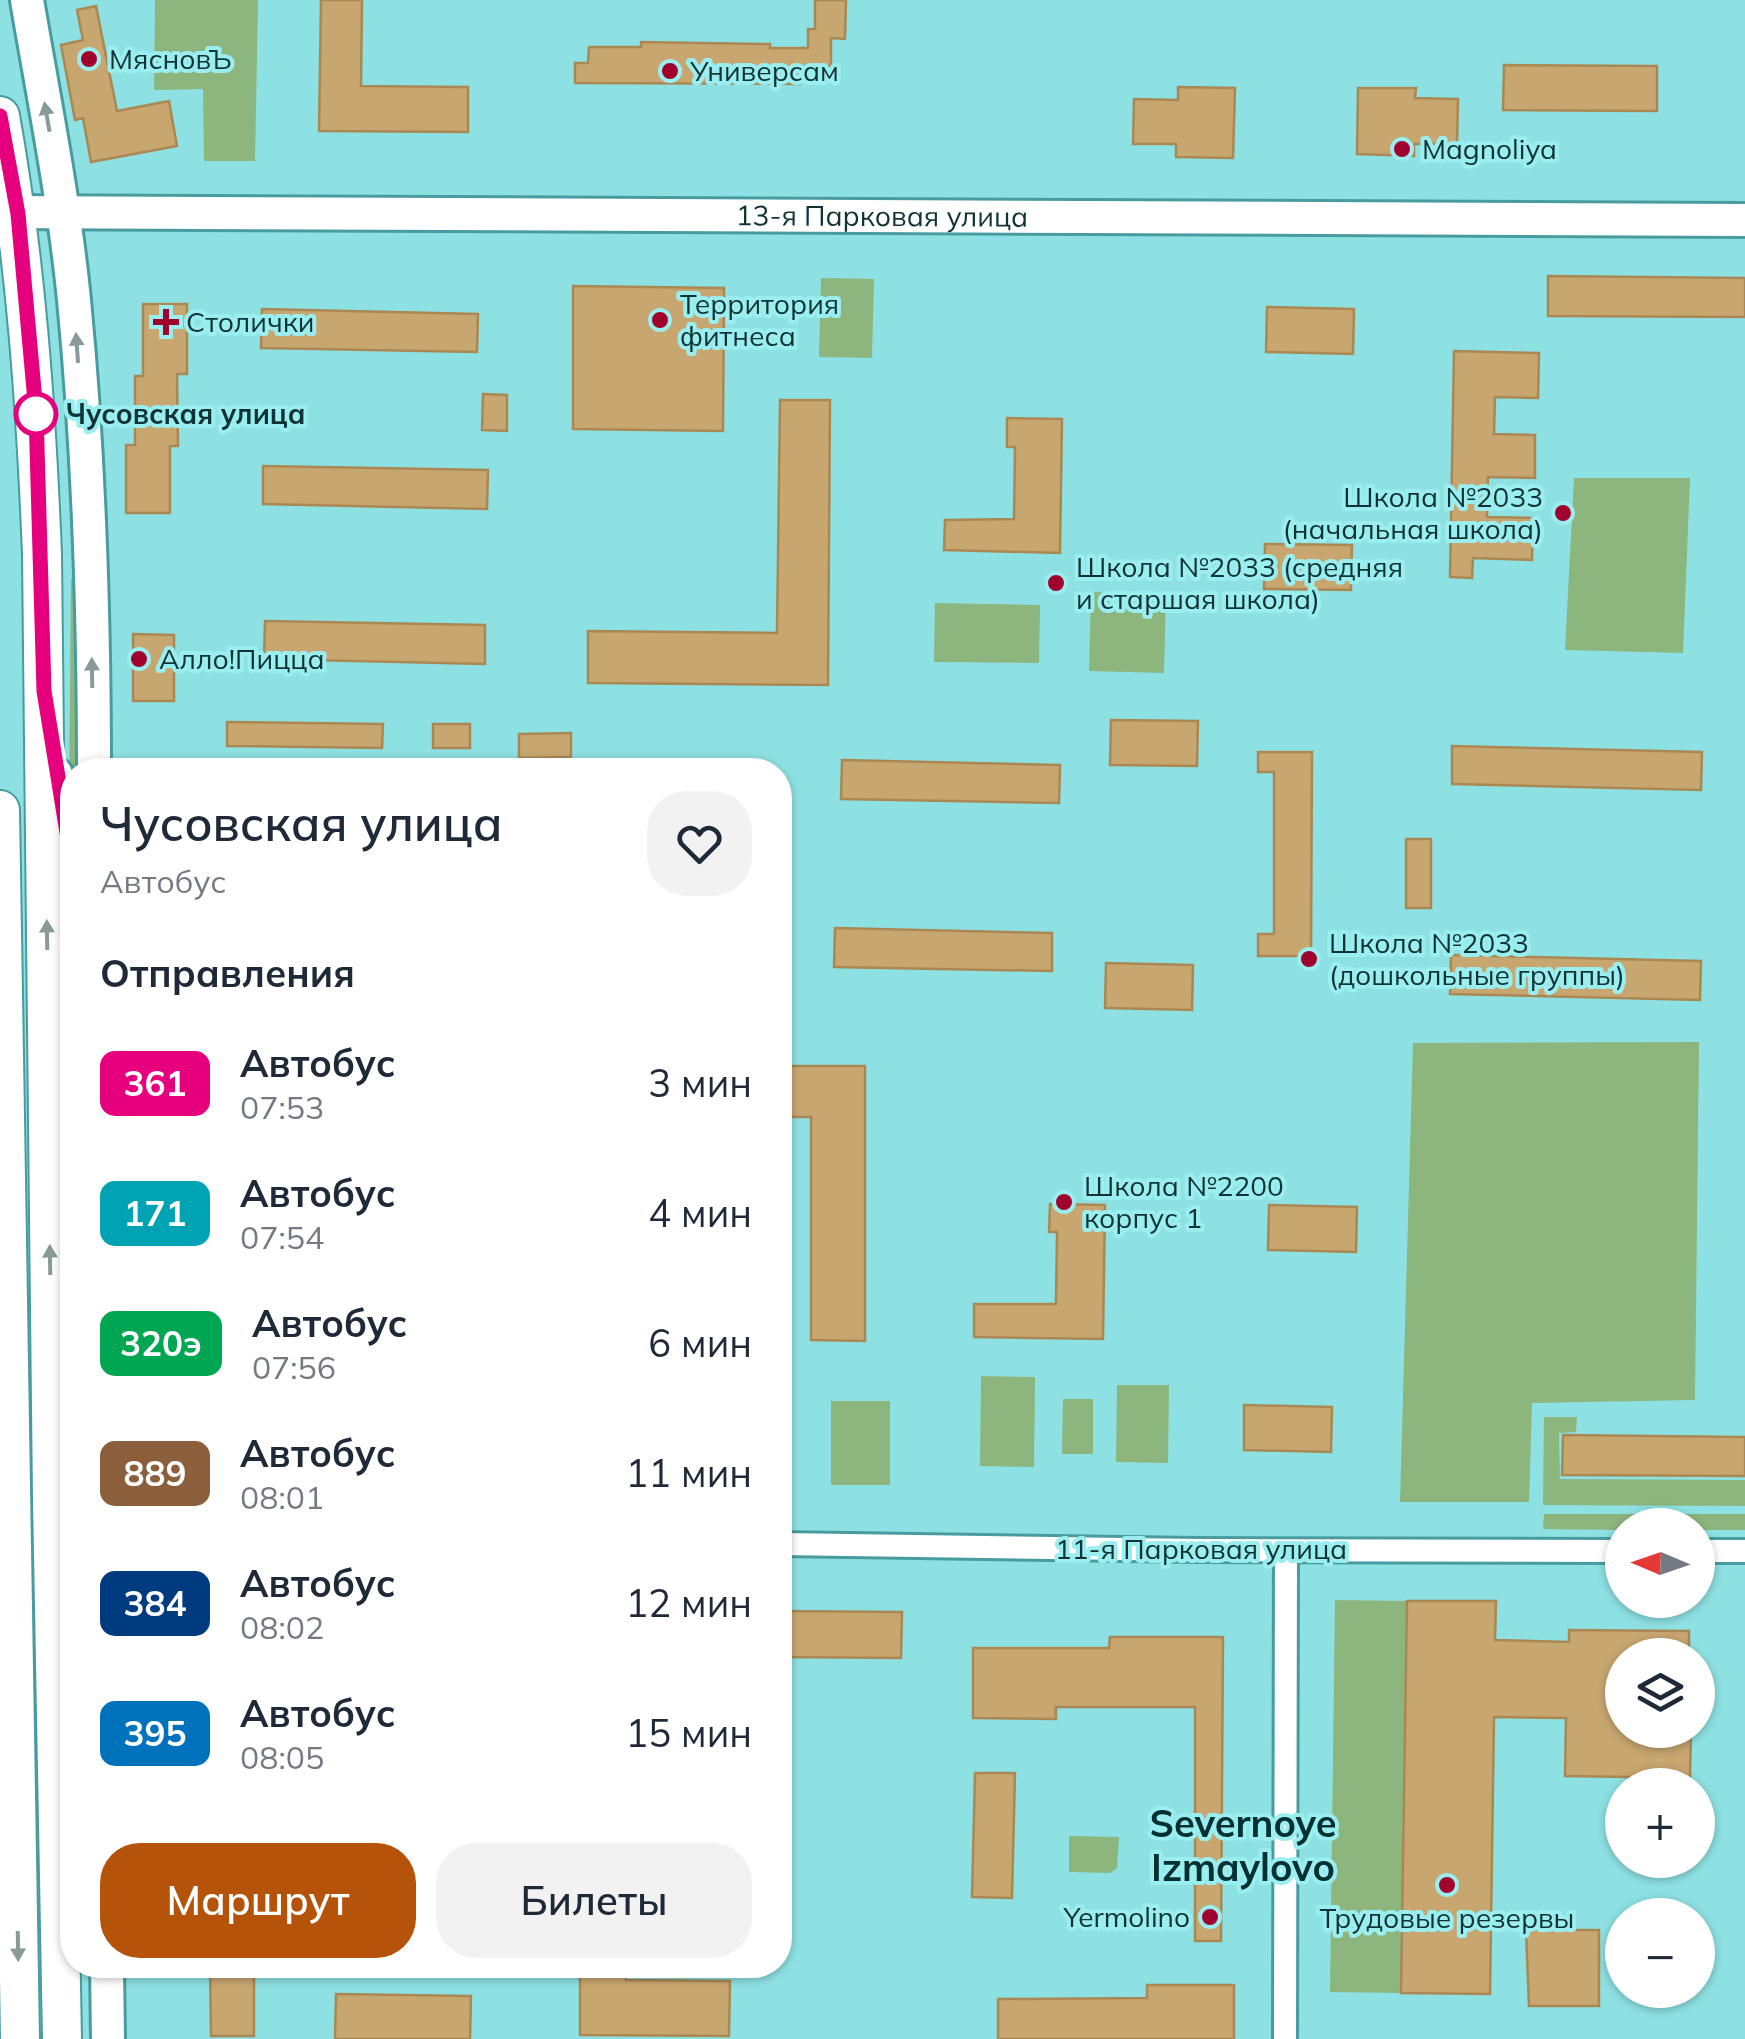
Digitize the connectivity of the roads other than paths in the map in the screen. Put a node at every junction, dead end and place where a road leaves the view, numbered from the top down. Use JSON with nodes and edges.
{"nodes":[{"id":1,"x":27,"y":0,"type":"edge"},
{"id":2,"x":0,"y":116,"type":"edge"},
{"id":3,"x":9,"y":213,"type":"edge"},
{"id":4,"x":64,"y":213,"type":"junction"},
{"id":5,"x":1745,"y":220,"type":"edge"},
{"id":6,"x":44,"y":691,"type":"junction"},
{"id":7,"x":94,"y":758,"type":"edge"},
{"id":8,"x":60,"y":789,"type":"edge"},
{"id":9,"x":0,"y":810,"type":"edge"},
{"id":10,"x":792,"y":1544,"type":"edge"},
{"id":11,"x":1286,"y":1550,"type":"junction"},
{"id":12,"x":1605,"y":1551,"type":"edge"},
{"id":13,"x":1715,"y":1551,"type":"edge"},
{"id":14,"x":1745,"y":1551,"type":"edge"},
{"id":15,"x":60,"y":1931,"type":"edge"},
{"id":16,"x":61,"y":1978,"type":"edge"},
{"id":17,"x":107,"y":1978,"type":"edge"},
{"id":18,"x":20,"y":2039,"type":"edge"},
{"id":19,"x":62,"y":2039,"type":"edge"},
{"id":20,"x":108,"y":2039,"type":"edge"},
{"id":21,"x":1285,"y":2039,"type":"edge"}],
"edges":[{"from":4,"to":1,"type":"street","one_way":true},
{"from":2,"to":3,"type":"main road"},
{"from":3,"to":4,"type":"street","name":"13-я Парковая улица"},
{"from":3,"to":6,"type":"main road"},
{"from":4,"to":5,"type":"street","name":"13-я Парковая улица"},
{"from":7,"to":4,"type":"street","one_way":true},
{"from":6,"to":8,"type":"street"},
{"from":15,"to":6,"type":"main road","one_way":true},
{"from":9,"to":18,"type":"main road","one_way":true},
{"from":10,"to":11,"type":"street","name":"11-я Парковая улица"},
{"from":11,"to":12,"type":"street","name":"11-я Парковая улица"},
{"from":11,"to":21,"type":"street"},
{"from":13,"to":14,"type":"street"},
{"from":19,"to":16,"type":"main road","one_way":true},
{"from":17,"to":20,"type":"street"}]}
